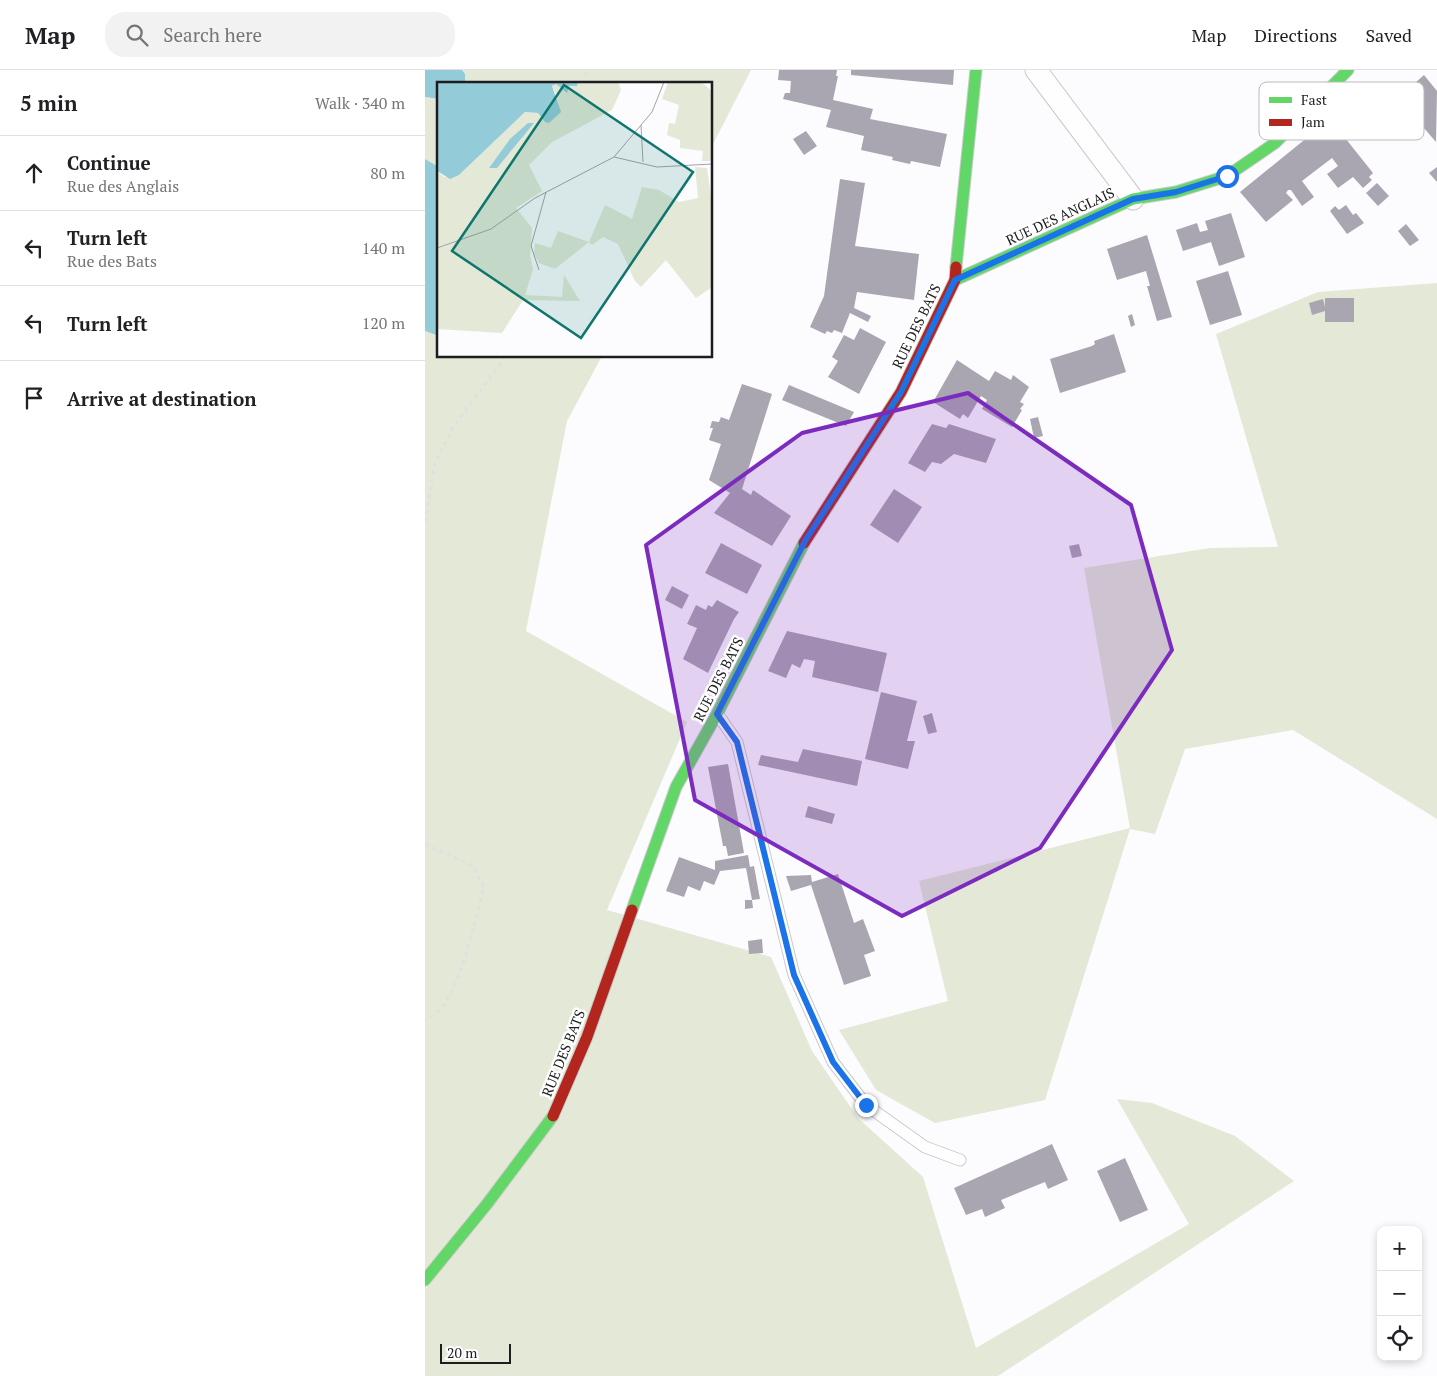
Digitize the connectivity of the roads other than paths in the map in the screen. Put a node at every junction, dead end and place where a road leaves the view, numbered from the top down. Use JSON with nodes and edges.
{"nodes":[{"id":1,"x":976,"y":70,"type":"edge"},
{"id":2,"x":1036,"y":70,"type":"edge"},
{"id":3,"x":1347,"y":70,"type":"edge"},
{"id":4,"x":1335,"y":82,"type":"edge"},
{"id":5,"x":1278,"y":140,"type":"edge"},
{"id":6,"x":1133,"y":199,"type":"junction"},
{"id":7,"x":955,"y":280,"type":"junction"},
{"id":8,"x":717,"y":714,"type":"junction"},
{"id":9,"x":960,"y":1160,"type":"dead end"},
{"id":10,"x":425,"y":1280,"type":"edge"}],
"edges":[{"from":1,"to":7,"type":"street","name":"RUE DES BATS"},
{"from":2,"to":6,"type":"street"},
{"from":3,"to":4,"type":"street","name":"RUE DES ANGLAIS"},
{"from":5,"to":6,"type":"street","name":"RUE DES ANGLAIS"},
{"from":6,"to":7,"type":"street","name":"RUE DES ANGLAIS"},
{"from":7,"to":8,"type":"street","name":"RUE DES BATS"},
{"from":8,"to":9,"type":"lane"},
{"from":8,"to":10,"type":"street","name":"RUE DES BATS"}]}
